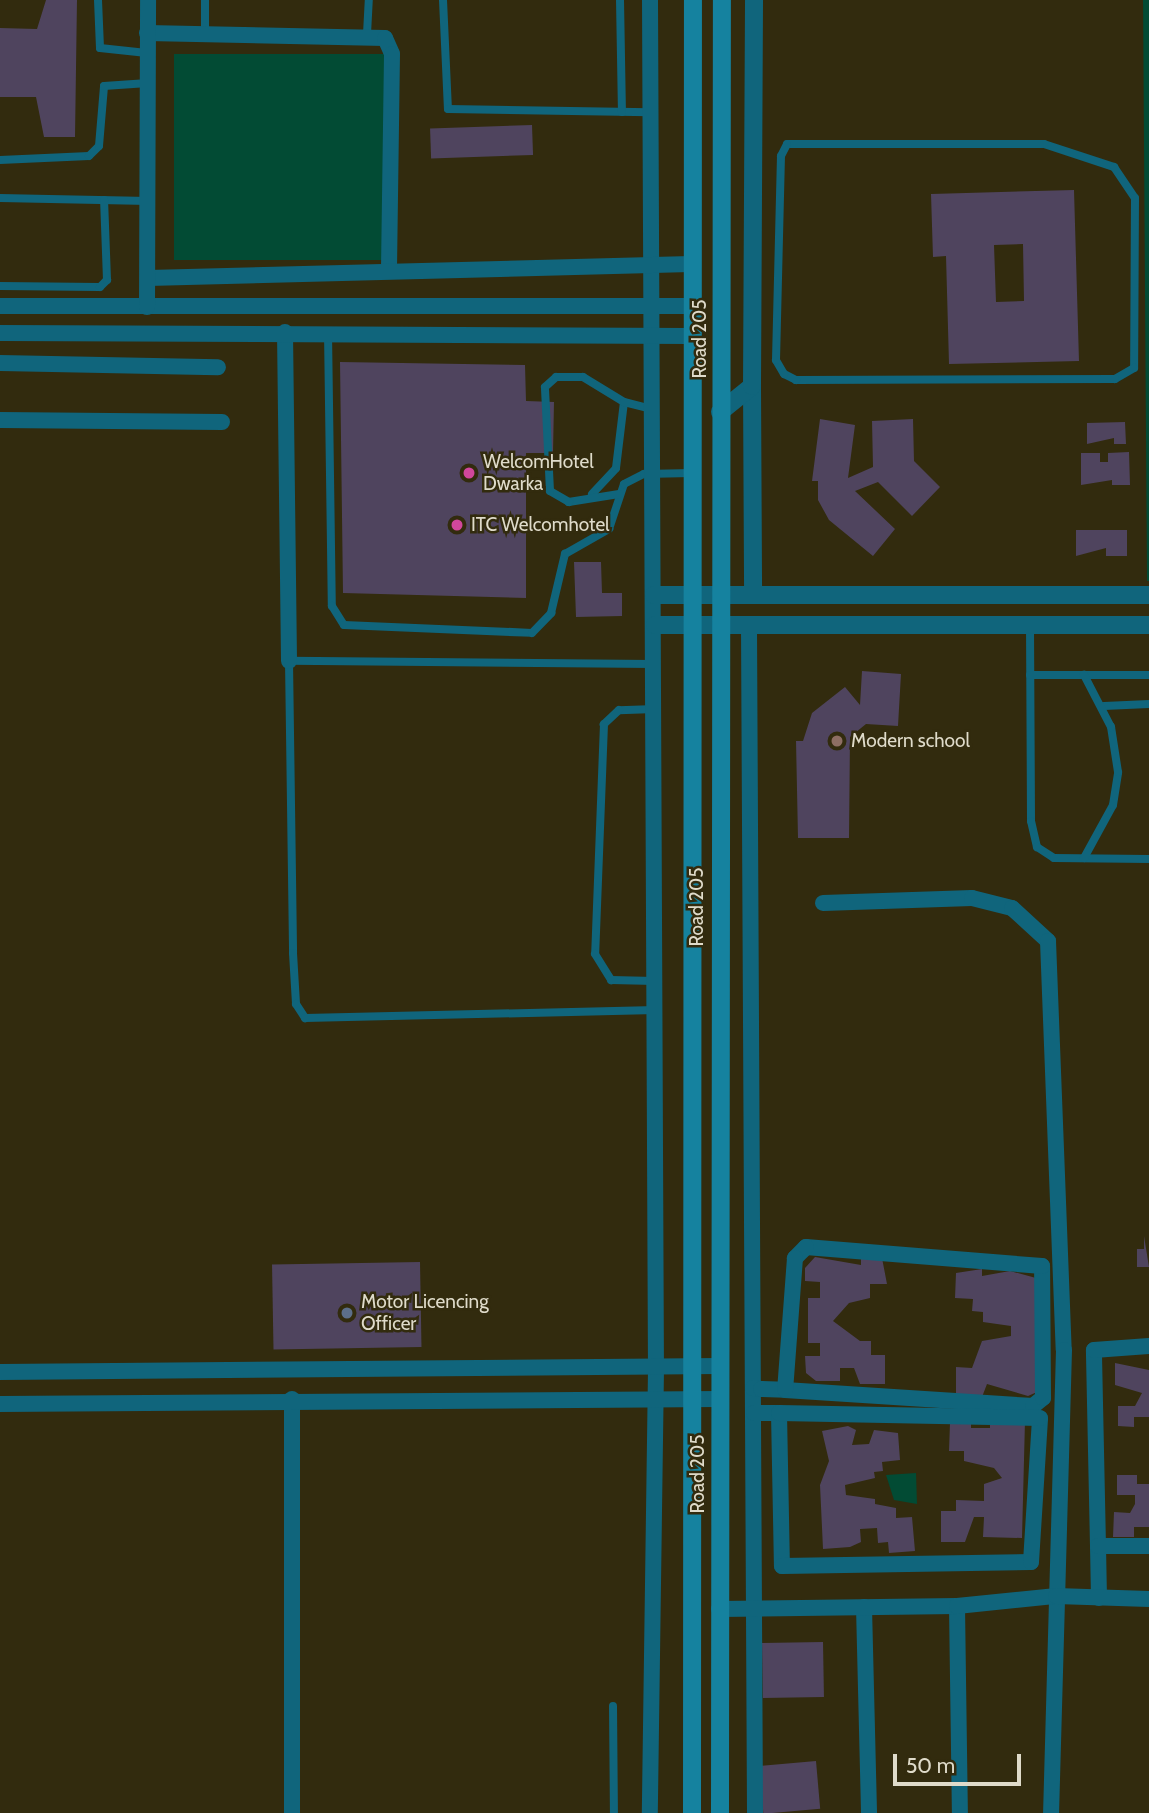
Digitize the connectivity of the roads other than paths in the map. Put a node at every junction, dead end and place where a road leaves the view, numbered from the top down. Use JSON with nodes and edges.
{"nodes":[{"id":1,"x":98,"y":0,"type":"edge"},
{"id":2,"x":148,"y":0,"type":"edge"},
{"id":3,"x":205,"y":0,"type":"edge"},
{"id":4,"x":369,"y":0,"type":"edge"},
{"id":5,"x":443,"y":0,"type":"edge"},
{"id":6,"x":620,"y":0,"type":"edge"},
{"id":7,"x":650,"y":0,"type":"edge"},
{"id":8,"x":693,"y":0,"type":"edge"},
{"id":9,"x":722,"y":0,"type":"edge"},
{"id":10,"x":754,"y":0,"type":"edge"},
{"id":11,"x":147,"y":33,"type":"junction"},
{"id":12,"x":205,"y":33,"type":"junction"},
{"id":13,"x":367,"y":34,"type":"junction"},
{"id":14,"x":147,"y":53,"type":"junction"},
{"id":15,"x":148,"y":83,"type":"junction"},
{"id":16,"x":622,"y":112,"type":"junction"},
{"id":17,"x":650,"y":112,"type":"junction"},
{"id":18,"x":0,"y":160,"type":"edge"},
{"id":19,"x":0,"y":198,"type":"edge"},
{"id":20,"x":104,"y":200,"type":"junction"},
{"id":21,"x":149,"y":201,"type":"junction"},
{"id":22,"x":691,"y":264,"type":"junction"},
{"id":23,"x":648,"y":266,"type":"junction"},
{"id":24,"x":389,"y":269,"type":"junction"},
{"id":25,"x":148,"y":278,"type":"junction"},
{"id":26,"x":0,"y":286,"type":"edge"},
{"id":27,"x":0,"y":306,"type":"edge"},
{"id":28,"x":649,"y":306,"type":"junction"},
{"id":29,"x":691,"y":306,"type":"junction"},
{"id":30,"x":147,"y":307,"type":"junction"},
{"id":31,"x":285,"y":332,"type":"junction"},
{"id":32,"x":328,"y":332,"type":"junction"},
{"id":33,"x":0,"y":333,"type":"edge"},
{"id":34,"x":651,"y":335,"type":"junction"},
{"id":35,"x":691,"y":336,"type":"junction"},
{"id":36,"x":0,"y":363,"type":"edge"},
{"id":37,"x":218,"y":367,"type":"dead end"},
{"id":38,"x":796,"y":380,"type":"joint"},
{"id":39,"x":752,"y":386,"type":"junction"},
{"id":40,"x":624,"y":402,"type":"junction"},
{"id":41,"x":652,"y":410,"type":"junction"},
{"id":42,"x":720,"y":412,"type":"junction"},
{"id":43,"x":0,"y":420,"type":"edge"},
{"id":44,"x":222,"y":422,"type":"dead end"},
{"id":45,"x":654,"y":472,"type":"junction"},
{"id":46,"x":692,"y":473,"type":"junction"},
{"id":47,"x":619,"y":494,"type":"junction"},
{"id":48,"x":590,"y":497,"type":"junction"},
{"id":49,"x":654,"y":595,"type":"junction"},
{"id":50,"x":693,"y":595,"type":"junction"},
{"id":51,"x":719,"y":595,"type":"junction"},
{"id":52,"x":753,"y":595,"type":"junction"},
{"id":53,"x":1149,"y":595,"type":"edge"},
{"id":54,"x":654,"y":625,"type":"junction"},
{"id":55,"x":1149,"y":625,"type":"edge"},
{"id":56,"x":691,"y":626,"type":"junction"},
{"id":57,"x":748,"y":626,"type":"junction"},
{"id":58,"x":1030,"y":626,"type":"junction"},
{"id":59,"x":717,"y":627,"type":"junction"},
{"id":60,"x":289,"y":661,"type":"junction"},
{"id":61,"x":656,"y":664,"type":"junction"},
{"id":62,"x":1030,"y":675,"type":"junction"},
{"id":63,"x":1084,"y":675,"type":"junction"},
{"id":64,"x":1149,"y":675,"type":"edge"},
{"id":65,"x":1149,"y":704,"type":"edge"},
{"id":66,"x":1104,"y":706,"type":"junction"},
{"id":67,"x":655,"y":709,"type":"junction"},
{"id":68,"x":1084,"y":858,"type":"junction"},
{"id":69,"x":1149,"y":859,"type":"edge"},
{"id":70,"x":823,"y":903,"type":"dead end"},
{"id":71,"x":655,"y":981,"type":"junction"},
{"id":72,"x":656,"y":1010,"type":"junction"},
{"id":73,"x":1149,"y":1346,"type":"edge"},
{"id":74,"x":719,"y":1366,"type":"junction"},
{"id":75,"x":692,"y":1367,"type":"junction"},
{"id":76,"x":656,"y":1369,"type":"junction"},
{"id":77,"x":0,"y":1372,"type":"edge"},
{"id":78,"x":753,"y":1388,"type":"junction"},
{"id":79,"x":785,"y":1390,"type":"junction"},
{"id":80,"x":292,"y":1399,"type":"junction"},
{"id":81,"x":656,"y":1399,"type":"junction"},
{"id":82,"x":692,"y":1399,"type":"junction"},
{"id":83,"x":719,"y":1399,"type":"junction"},
{"id":84,"x":0,"y":1404,"type":"edge"},
{"id":85,"x":754,"y":1413,"type":"junction"},
{"id":86,"x":779,"y":1413,"type":"junction"},
{"id":87,"x":1098,"y":1546,"type":"junction"},
{"id":88,"x":1149,"y":1546,"type":"edge"},
{"id":89,"x":1056,"y":1596,"type":"junction"},
{"id":90,"x":1099,"y":1598,"type":"junction"},
{"id":91,"x":1149,"y":1599,"type":"edge"},
{"id":92,"x":957,"y":1606,"type":"junction"},
{"id":93,"x":864,"y":1607,"type":"junction"},
{"id":94,"x":755,"y":1608,"type":"junction"},
{"id":95,"x":719,"y":1609,"type":"junction"},
{"id":96,"x":613,"y":1706,"type":"dead end"},
{"id":97,"x":292,"y":1813,"type":"edge"},
{"id":98,"x":614,"y":1813,"type":"edge"},
{"id":99,"x":650,"y":1813,"type":"edge"},
{"id":100,"x":692,"y":1813,"type":"edge"},
{"id":101,"x":720,"y":1813,"type":"edge"},
{"id":102,"x":755,"y":1813,"type":"edge"},
{"id":103,"x":869,"y":1813,"type":"edge"},
{"id":104,"x":960,"y":1813,"type":"edge"},
{"id":105,"x":1052,"y":1813,"type":"edge"}],
"edges":[{"from":1,"to":14,"type":"lane"},
{"from":2,"to":11,"type":"street"},
{"from":3,"to":12,"type":"lane"},
{"from":4,"to":13,"type":"lane"},
{"from":5,"to":16,"type":"lane"},
{"from":6,"to":16,"type":"lane"},
{"from":7,"to":17,"type":"street"},
{"from":8,"to":22,"type":"main road","name":"Road 205"},
{"from":9,"to":42,"type":"main road","name":"Road 205"},
{"from":10,"to":39,"type":"street"},
{"from":11,"to":12,"type":"street"},
{"from":11,"to":14,"type":"street"},
{"from":12,"to":13,"type":"street"},
{"from":13,"to":24,"type":"street"},
{"from":14,"to":15,"type":"street"},
{"from":15,"to":18,"type":"lane"},
{"from":15,"to":21,"type":"street"},
{"from":16,"to":17,"type":"lane"},
{"from":17,"to":23,"type":"street"},
{"from":19,"to":20,"type":"lane"},
{"from":20,"to":21,"type":"lane"},
{"from":20,"to":26,"type":"lane"},
{"from":21,"to":25,"type":"street"},
{"from":22,"to":23,"type":"street"},
{"from":22,"to":29,"type":"main road","name":"Road 205"},
{"from":23,"to":24,"type":"street"},
{"from":23,"to":28,"type":"street"},
{"from":24,"to":25,"type":"street"},
{"from":25,"to":30,"type":"street"},
{"from":27,"to":30,"type":"street"},
{"from":28,"to":29,"type":"street"},
{"from":28,"to":30,"type":"street"},
{"from":28,"to":34,"type":"street"},
{"from":29,"to":35,"type":"main road","name":"Road 205"},
{"from":31,"to":32,"type":"street"},
{"from":31,"to":33,"type":"street"},
{"from":31,"to":60,"type":"street"},
{"from":32,"to":34,"type":"street"},
{"from":32,"to":47,"type":"lane"},
{"from":34,"to":35,"type":"street"},
{"from":34,"to":41,"type":"street"},
{"from":35,"to":46,"type":"main road","name":"Road 205"},
{"from":36,"to":37,"type":"street"},
{"from":38,"to":38,"type":"lane"},
{"from":39,"to":42,"type":"street"},
{"from":39,"to":52,"type":"street"},
{"from":40,"to":41,"type":"lane"},
{"from":40,"to":48,"type":"lane"},
{"from":40,"to":48,"type":"lane"},
{"from":41,"to":45,"type":"street"},
{"from":42,"to":51,"type":"main road","name":"Road 205"},
{"from":43,"to":44,"type":"street"},
{"from":45,"to":46,"type":"lane"},
{"from":45,"to":47,"type":"lane"},
{"from":45,"to":49,"type":"street"},
{"from":46,"to":50,"type":"main road","name":"Road 205"},
{"from":47,"to":48,"type":"lane"},
{"from":49,"to":50,"type":"street"},
{"from":49,"to":54,"type":"street"},
{"from":50,"to":51,"type":"street"},
{"from":50,"to":56,"type":"main road","name":"Road 205"},
{"from":51,"to":52,"type":"street"},
{"from":51,"to":59,"type":"main road","name":"Road 205"},
{"from":52,"to":53,"type":"street"},
{"from":54,"to":56,"type":"street"},
{"from":54,"to":61,"type":"street"},
{"from":55,"to":58,"type":"street"},
{"from":56,"to":59,"type":"street"},
{"from":56,"to":75,"type":"main road","name":"Road 205"},
{"from":57,"to":58,"type":"street"},
{"from":57,"to":59,"type":"street"},
{"from":57,"to":78,"type":"street"},
{"from":58,"to":62,"type":"lane"},
{"from":59,"to":74,"type":"main road","name":"Road 205"},
{"from":60,"to":61,"type":"lane"},
{"from":60,"to":72,"type":"lane"},
{"from":61,"to":67,"type":"street"},
{"from":62,"to":63,"type":"lane"},
{"from":62,"to":68,"type":"lane"},
{"from":63,"to":64,"type":"lane"},
{"from":63,"to":66,"type":"lane"},
{"from":65,"to":66,"type":"lane"},
{"from":66,"to":68,"type":"lane"},
{"from":67,"to":71,"type":"street"},
{"from":67,"to":71,"type":"lane"},
{"from":68,"to":69,"type":"lane"},
{"from":70,"to":89,"type":"street"},
{"from":71,"to":72,"type":"street"},
{"from":72,"to":76,"type":"street"},
{"from":73,"to":87,"type":"street"},
{"from":74,"to":75,"type":"street"},
{"from":74,"to":83,"type":"main road","name":"Road 205"},
{"from":75,"to":76,"type":"street"},
{"from":75,"to":82,"type":"main road","name":"Road 205"},
{"from":76,"to":77,"type":"street"},
{"from":76,"to":81,"type":"street"},
{"from":78,"to":79,"type":"street"},
{"from":78,"to":85,"type":"street"},
{"from":79,"to":79,"type":"street"},
{"from":80,"to":81,"type":"street"},
{"from":80,"to":84,"type":"street"},
{"from":80,"to":97,"type":"street"},
{"from":81,"to":82,"type":"street"},
{"from":81,"to":99,"type":"street"},
{"from":82,"to":83,"type":"street"},
{"from":82,"to":100,"type":"main road","name":"Road 205"},
{"from":83,"to":95,"type":"main road","name":"Road 205"},
{"from":85,"to":86,"type":"street"},
{"from":85,"to":94,"type":"street"},
{"from":86,"to":86,"type":"street"},
{"from":87,"to":88,"type":"street"},
{"from":87,"to":90,"type":"street"},
{"from":89,"to":90,"type":"street"},
{"from":89,"to":92,"type":"street"},
{"from":89,"to":105,"type":"street"},
{"from":90,"to":91,"type":"street"},
{"from":92,"to":93,"type":"street"},
{"from":92,"to":104,"type":"street"},
{"from":93,"to":94,"type":"street"},
{"from":93,"to":103,"type":"street"},
{"from":94,"to":95,"type":"street"},
{"from":94,"to":102,"type":"street"},
{"from":95,"to":101,"type":"main road","name":"Road 205"},
{"from":96,"to":98,"type":"lane"}]}
